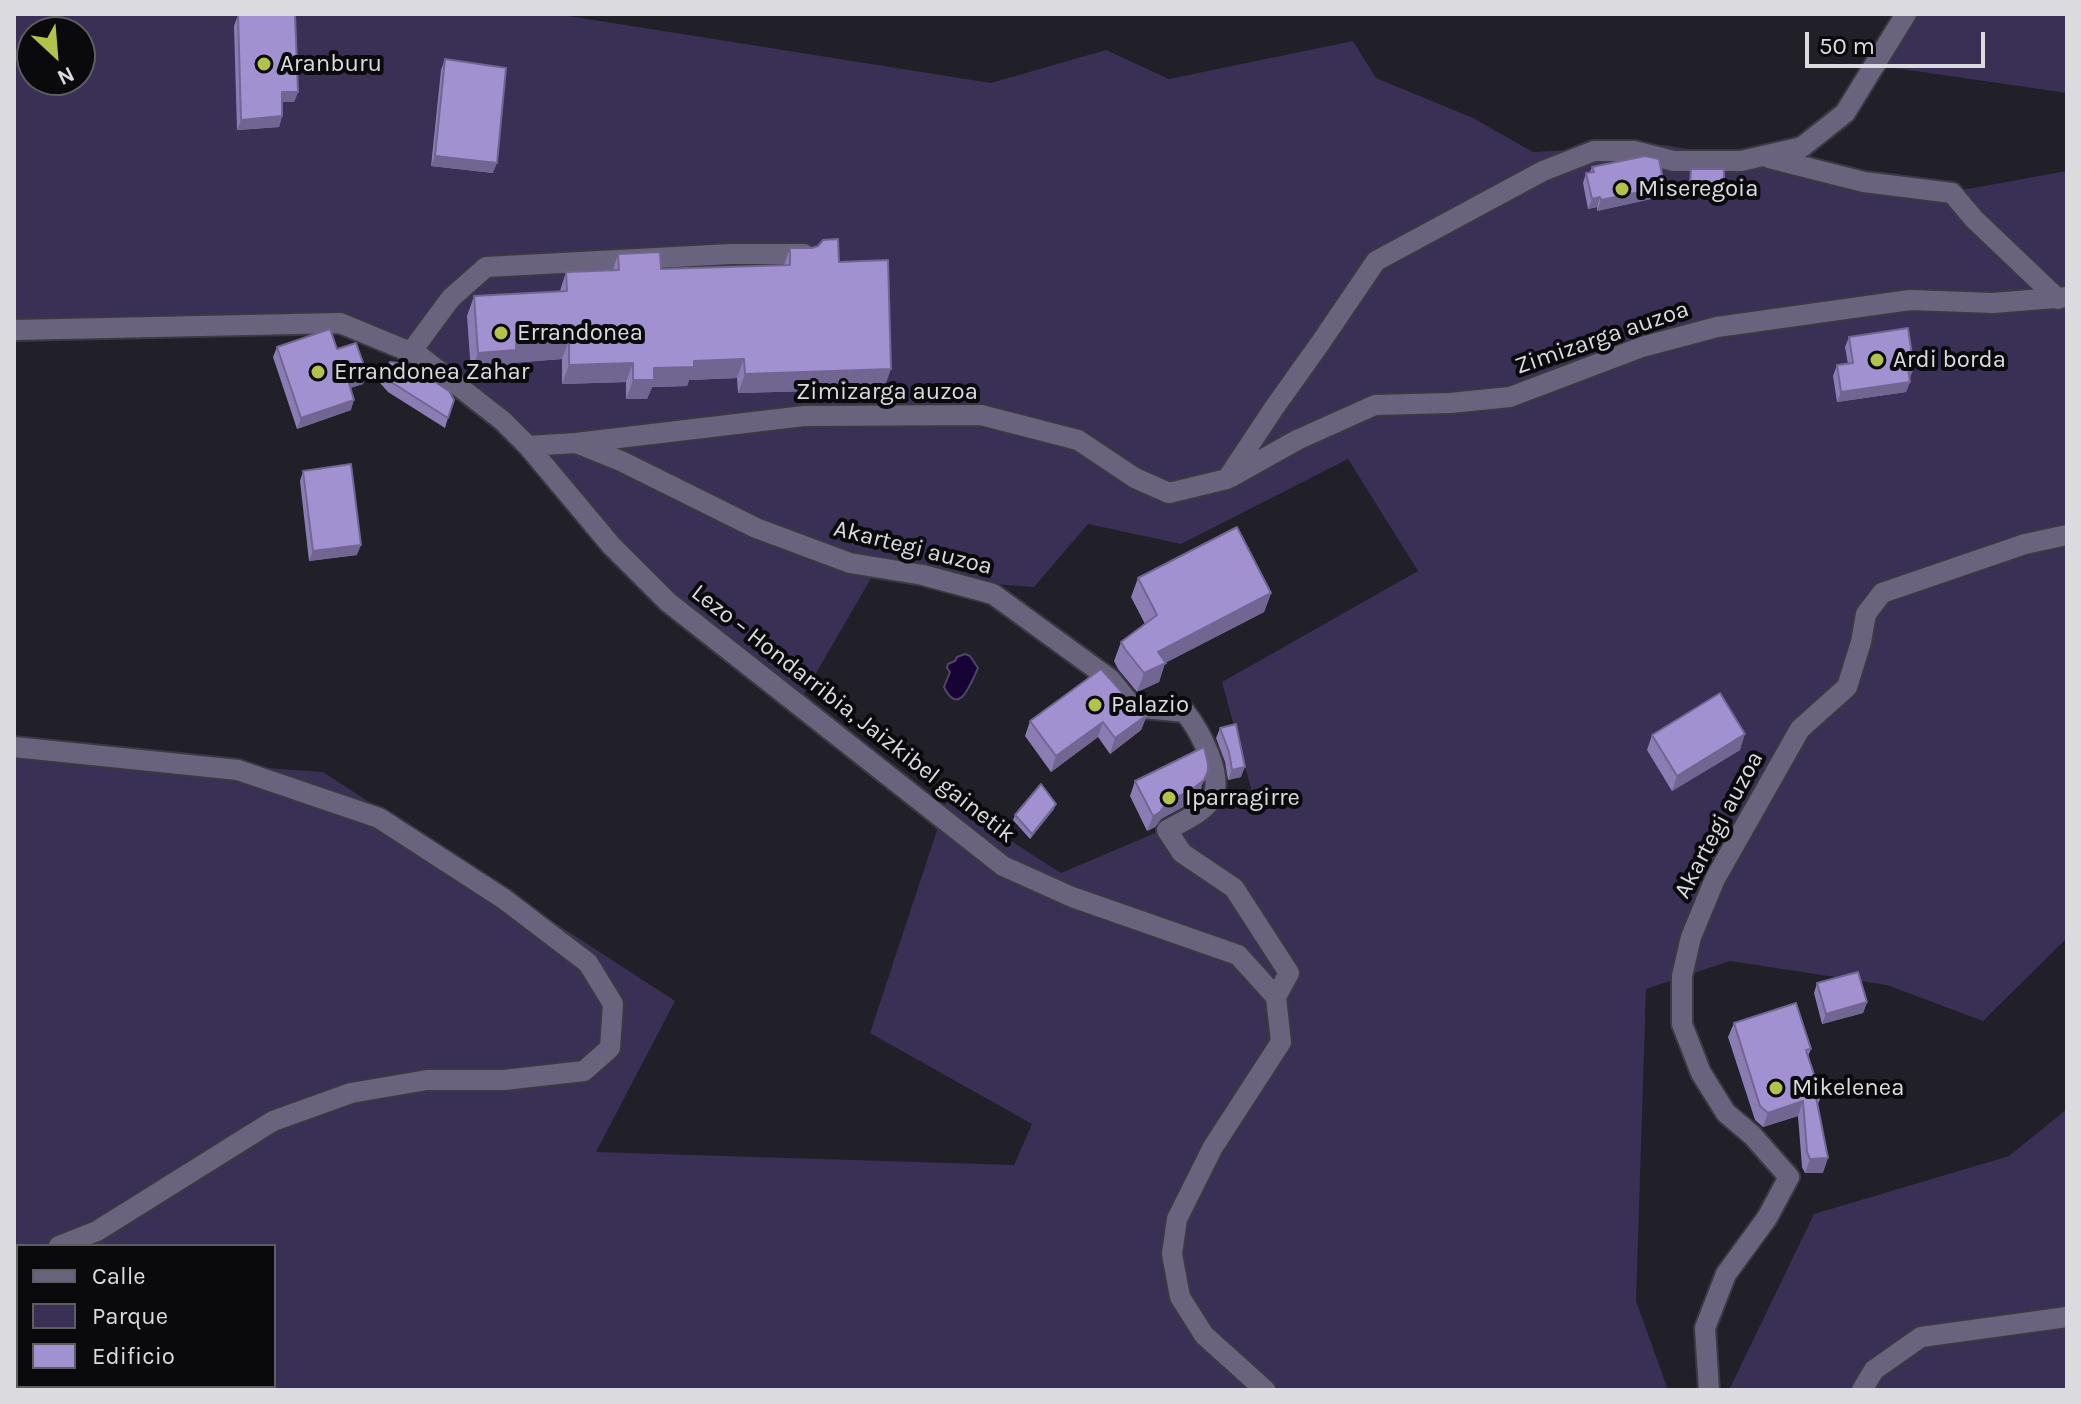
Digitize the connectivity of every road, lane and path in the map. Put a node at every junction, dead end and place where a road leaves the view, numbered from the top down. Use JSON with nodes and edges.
{"nodes":[{"id":1,"x":1906,"y":14,"type":"edge"},
{"id":2,"x":1763,"y":156,"type":"junction"},
{"id":3,"x":804,"y":254,"type":"edge"},
{"id":4,"x":2062,"y":298,"type":"edge"},
{"id":5,"x":14,"y":330,"type":"edge"},
{"id":6,"x":411,"y":352,"type":"junction"},
{"id":7,"x":576,"y":443,"type":"junction"},
{"id":8,"x":528,"y":446,"type":"junction"},
{"id":9,"x":1227,"y":479,"type":"junction"},
{"id":10,"x":2067,"y":535,"type":"edge"},
{"id":11,"x":14,"y":747,"type":"edge"},
{"id":12,"x":1276,"y":997,"type":"junction"},
{"id":13,"x":64,"y":1244,"type":"edge"},
{"id":14,"x":2067,"y":1317,"type":"edge"},
{"id":15,"x":1265,"y":1390,"type":"edge"},
{"id":16,"x":1709,"y":1390,"type":"edge"},
{"id":17,"x":1862,"y":1390,"type":"edge"}],
"edges":[{"from":1,"to":2,"type":"street","name":"Zimizarga auzoa"},
{"from":2,"to":4,"type":"street","name":"Zimizarga auzoa"},
{"from":2,"to":9,"type":"street","name":"Zimizarga auzoa"},
{"from":3,"to":6,"type":"street"},
{"from":4,"to":9,"type":"street","name":"Zimizarga auzoa"},
{"from":5,"to":6,"type":"street","name":"Lezo – Hondarribia, Jaizkibel gainetik"},
{"from":6,"to":8,"type":"street","name":"Lezo – Hondarribia, Jaizkibel gainetik"},
{"from":7,"to":8,"type":"street","name":"Akartegi auzoa"},
{"from":7,"to":9,"type":"street","name":"Zimizarga auzoa"},
{"from":7,"to":12,"type":"street","name":"Akartegi auzoa"},
{"from":8,"to":12,"type":"street","name":"Lezo – Hondarribia, Jaizkibel gainetik"},
{"from":10,"to":16,"type":"street","name":"Akartegi auzoa"},
{"from":11,"to":13,"type":"street"},
{"from":12,"to":15,"type":"street"},
{"from":14,"to":17,"type":"street"}]}
